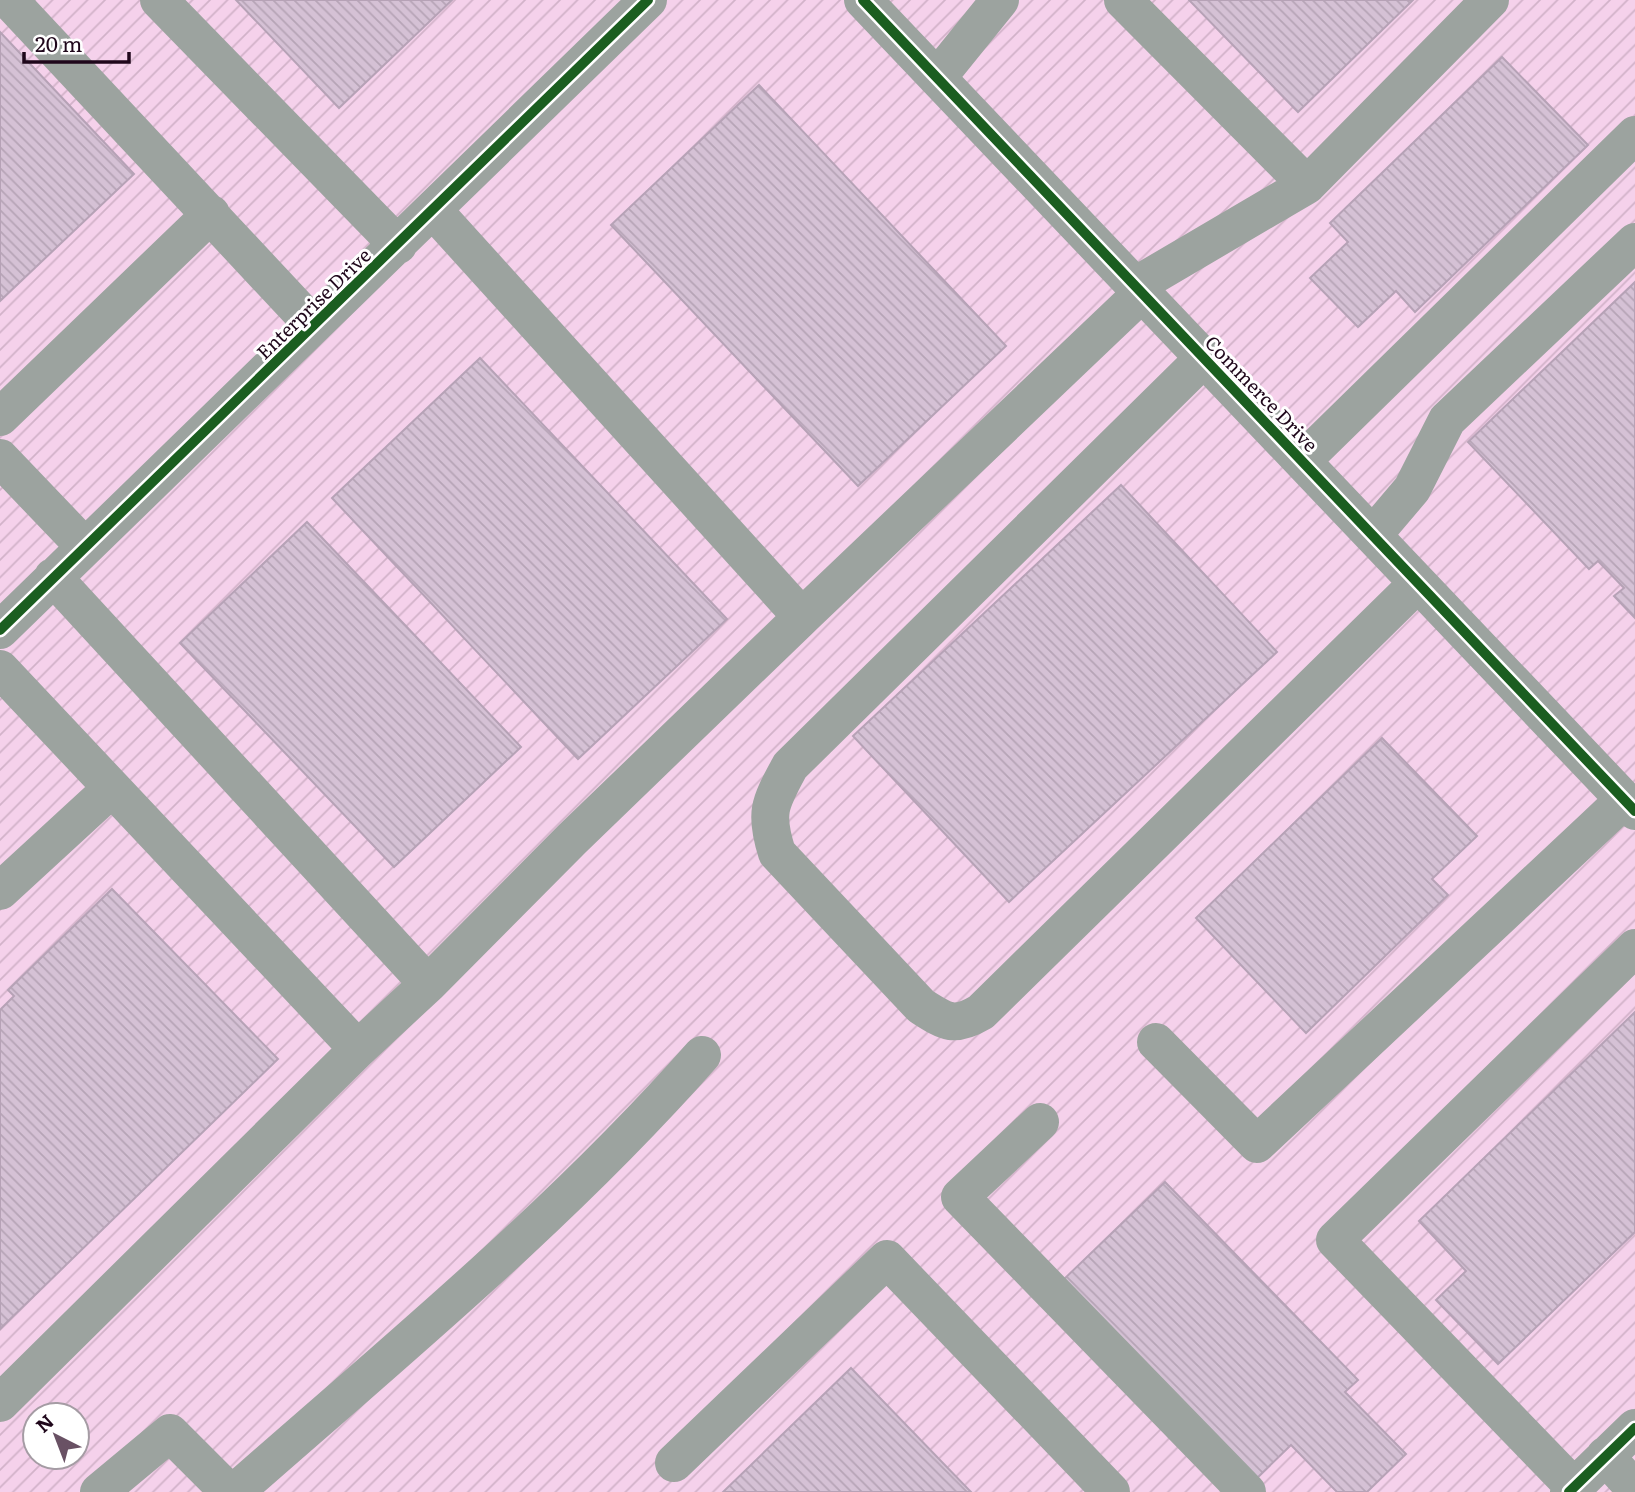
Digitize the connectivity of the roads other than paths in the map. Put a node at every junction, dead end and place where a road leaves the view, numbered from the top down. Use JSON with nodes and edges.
{"nodes":[{"id":1,"x":9,"y":0,"type":"edge"},
{"id":2,"x":159,"y":0,"type":"edge"},
{"id":3,"x":648,"y":0,"type":"edge"},
{"id":4,"x":1000,"y":0,"type":"edge"},
{"id":5,"x":1123,"y":0,"type":"edge"},
{"id":6,"x":1490,"y":0,"type":"edge"},
{"id":7,"x":868,"y":2,"type":"edge"},
{"id":8,"x":937,"y":78,"type":"junction"},
{"id":9,"x":1635,"y":135,"type":"edge"},
{"id":10,"x":1307,"y":185,"type":"junction"},
{"id":11,"x":433,"y":211,"type":"junction"},
{"id":12,"x":211,"y":214,"type":"junction"},
{"id":13,"x":1635,"y":242,"type":"edge"},
{"id":14,"x":398,"y":245,"type":"junction"},
{"id":15,"x":1139,"y":290,"type":"junction"},
{"id":16,"x":313,"y":325,"type":"junction"},
{"id":17,"x":1204,"y":358,"type":"junction"},
{"id":18,"x":0,"y":417,"type":"edge"},
{"id":19,"x":0,"y":458,"type":"edge"},
{"id":20,"x":1302,"y":461,"type":"junction"},
{"id":21,"x":1373,"y":535,"type":"junction"},
{"id":22,"x":85,"y":547,"type":"junction"},
{"id":23,"x":54,"y":577,"type":"junction"},
{"id":24,"x":1418,"y":583,"type":"junction"},
{"id":25,"x":802,"y":617,"type":"junction"},
{"id":26,"x":0,"y":630,"type":"edge"},
{"id":27,"x":0,"y":669,"type":"edge"},
{"id":28,"x":111,"y":789,"type":"junction"},
{"id":29,"x":1630,"y":806,"type":"edge"},
{"id":30,"x":0,"y":891,"type":"edge"},
{"id":31,"x":1635,"y":948,"type":"edge"},
{"id":32,"x":428,"y":984,"type":"junction"},
{"id":33,"x":1156,"y":1042,"type":"dead end"},
{"id":34,"x":358,"y":1049,"type":"junction"},
{"id":35,"x":702,"y":1055,"type":"dead end"},
{"id":36,"x":1040,"y":1122,"type":"dead end"},
{"id":37,"x":0,"y":1403,"type":"edge"},
{"id":38,"x":1635,"y":1427,"type":"edge"},
{"id":39,"x":1605,"y":1456,"type":"junction"},
{"id":40,"x":674,"y":1463,"type":"dead end"},
{"id":41,"x":1635,"y":1489,"type":"edge"},
{"id":42,"x":1571,"y":1490,"type":"edge"},
{"id":43,"x":99,"y":1492,"type":"edge"},
{"id":44,"x":229,"y":1492,"type":"edge"},
{"id":45,"x":235,"y":1492,"type":"edge"},
{"id":46,"x":1111,"y":1492,"type":"edge"},
{"id":47,"x":1247,"y":1492,"type":"edge"}],
"edges":[{"from":1,"to":12,"type":"street"},
{"from":2,"to":14,"type":"street"},
{"from":3,"to":11,"type":"street","name":"Enterprise Drive"},
{"from":4,"to":8,"type":"street"},
{"from":5,"to":10,"type":"street"},
{"from":6,"to":10,"type":"street"},
{"from":7,"to":8,"type":"street","name":"Commerce Drive"},
{"from":8,"to":15,"type":"street","name":"Commerce Drive"},
{"from":9,"to":20,"type":"street"},
{"from":10,"to":15,"type":"street"},
{"from":11,"to":14,"type":"street","name":"Enterprise Drive"},
{"from":11,"to":25,"type":"street"},
{"from":12,"to":16,"type":"street"},
{"from":12,"to":18,"type":"street"},
{"from":13,"to":21,"type":"street"},
{"from":14,"to":16,"type":"street","name":"Enterprise Drive"},
{"from":15,"to":17,"type":"street","name":"Commerce Drive"},
{"from":15,"to":25,"type":"street"},
{"from":16,"to":22,"type":"street","name":"Enterprise Drive"},
{"from":17,"to":20,"type":"street","name":"Commerce Drive"},
{"from":17,"to":24,"type":"street"},
{"from":19,"to":22,"type":"street"},
{"from":20,"to":21,"type":"street","name":"Commerce Drive"},
{"from":21,"to":24,"type":"street","name":"Commerce Drive"},
{"from":22,"to":23,"type":"street","name":"Enterprise Drive"},
{"from":23,"to":26,"type":"street","name":"Enterprise Drive"},
{"from":23,"to":32,"type":"street"},
{"from":24,"to":29,"type":"street","name":"Commerce Drive"},
{"from":25,"to":32,"type":"street"},
{"from":27,"to":28,"type":"street"},
{"from":28,"to":30,"type":"street"},
{"from":28,"to":34,"type":"street"},
{"from":29,"to":33,"type":"street"},
{"from":31,"to":42,"type":"street"},
{"from":32,"to":34,"type":"street"},
{"from":34,"to":37,"type":"street"},
{"from":35,"to":45,"type":"street"},
{"from":36,"to":47,"type":"street"},
{"from":38,"to":39,"type":"street"},
{"from":39,"to":41,"type":"street"},
{"from":39,"to":42,"type":"street"},
{"from":40,"to":46,"type":"street"},
{"from":43,"to":44,"type":"street"}]}
